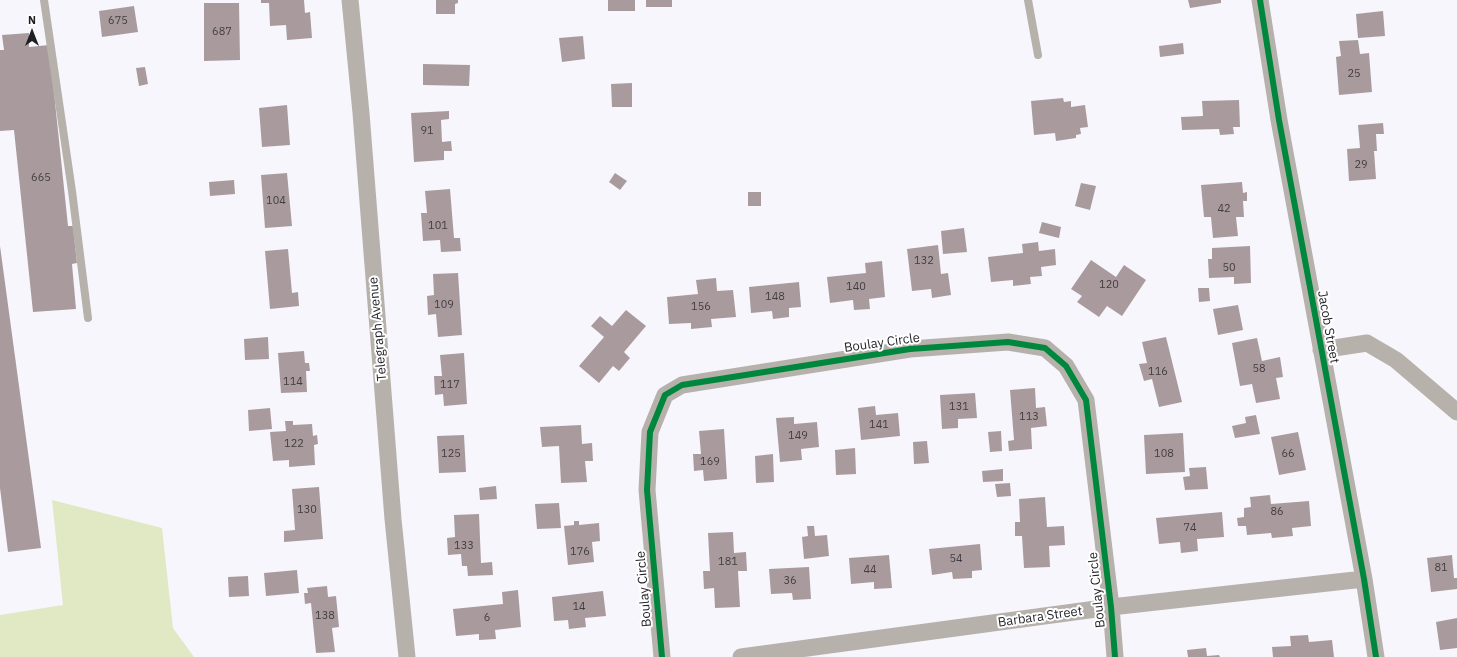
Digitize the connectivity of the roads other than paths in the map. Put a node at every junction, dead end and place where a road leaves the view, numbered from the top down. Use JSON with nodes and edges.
{"nodes":[{"id":1,"x":44,"y":0,"type":"edge"},
{"id":2,"x":350,"y":0,"type":"edge"},
{"id":3,"x":1028,"y":0,"type":"edge"},
{"id":4,"x":1260,"y":0,"type":"edge"},
{"id":5,"x":1038,"y":55,"type":"dead end"},
{"id":6,"x":88,"y":318,"type":"dead end"},
{"id":7,"x":1321,"y":350,"type":"junction"},
{"id":8,"x":1457,"y":412,"type":"edge"},
{"id":9,"x":1364,"y":579,"type":"junction"},
{"id":10,"x":1111,"y":607,"type":"junction"},
{"id":11,"x":407,"y":657,"type":"edge"},
{"id":12,"x":662,"y":657,"type":"edge"},
{"id":13,"x":741,"y":657,"type":"edge"},
{"id":14,"x":1115,"y":657,"type":"edge"},
{"id":15,"x":1376,"y":657,"type":"edge"}],
"edges":[{"from":1,"to":6,"type":"lane"},
{"from":2,"to":11,"type":"street","name":"Telegraph Avenue"},
{"from":3,"to":5,"type":"lane"},
{"from":4,"to":7,"type":"street","name":"Jacob Street"},
{"from":7,"to":8,"type":"street"},
{"from":7,"to":9,"type":"street","name":"Jacob Street"},
{"from":9,"to":10,"type":"street","name":"Barbara Street"},
{"from":9,"to":15,"type":"street","name":"Jacob Street"},
{"from":10,"to":12,"type":"street","name":"Boulay Circle"},
{"from":10,"to":13,"type":"street","name":"Barbara Street"},
{"from":10,"to":14,"type":"street","name":"Boulay Circle"}]}
